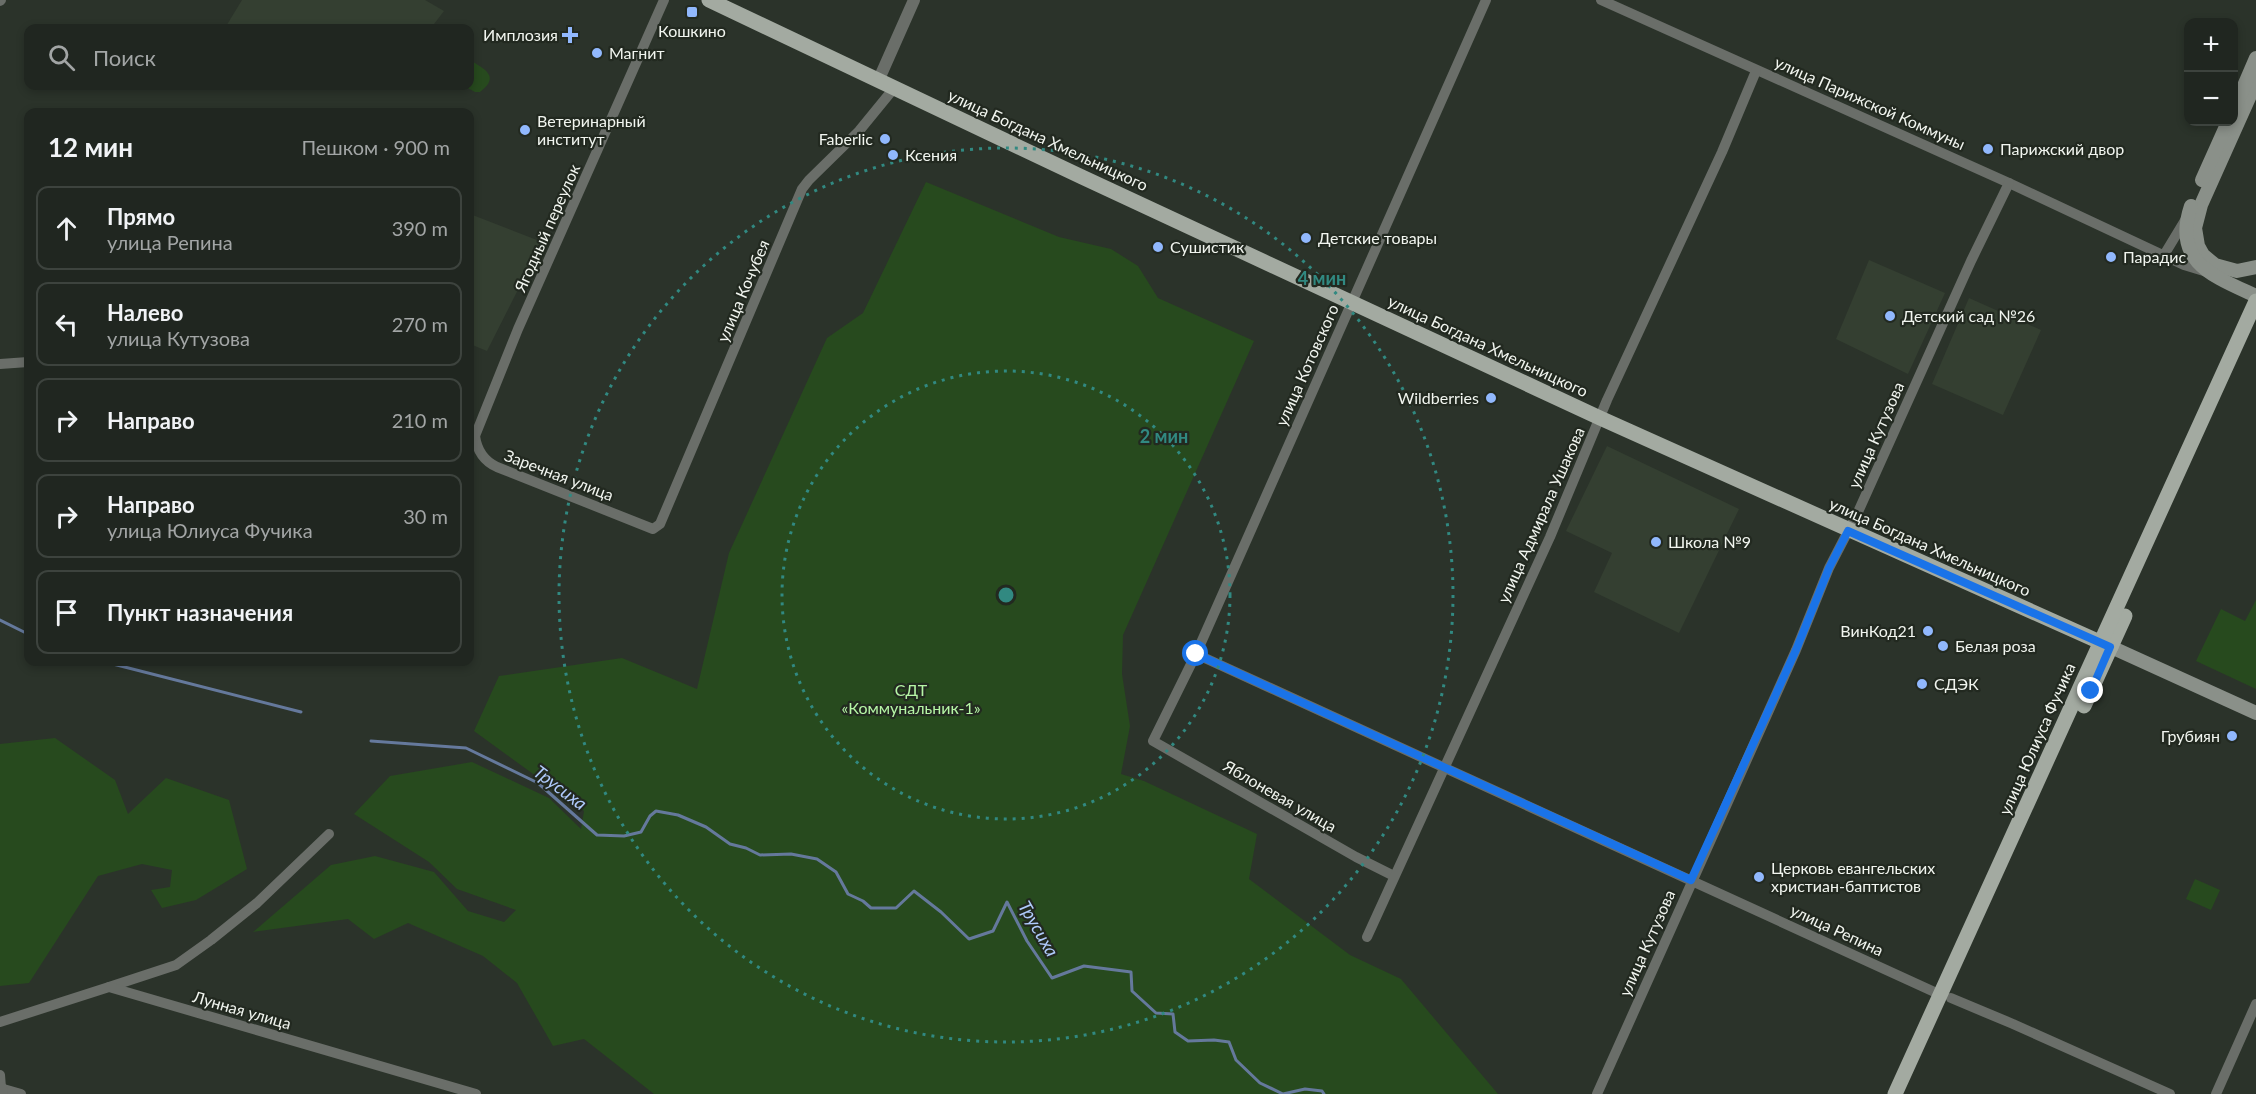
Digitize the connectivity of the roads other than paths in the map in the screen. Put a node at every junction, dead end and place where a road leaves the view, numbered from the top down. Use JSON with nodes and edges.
{"nodes":[{"id":1,"x":664,"y":0,"type":"edge"},
{"id":2,"x":709,"y":0,"type":"edge"},
{"id":3,"x":914,"y":0,"type":"edge"},
{"id":4,"x":1486,"y":0,"type":"edge"},
{"id":5,"x":1601,"y":0,"type":"edge"},
{"id":6,"x":2256,"y":58,"type":"edge"},
{"id":7,"x":1756,"y":71,"type":"junction"},
{"id":8,"x":879,"y":79,"type":"junction"},
{"id":9,"x":2256,"y":82,"type":"edge"},
{"id":10,"x":894,"y":87,"type":"junction"},
{"id":11,"x":2238,"y":100,"type":"edge"},
{"id":12,"x":2226,"y":126,"type":"edge"},
{"id":13,"x":2009,"y":183,"type":"junction"},
{"id":14,"x":2187,"y":217,"type":"junction"},
{"id":15,"x":2164,"y":255,"type":"junction"},
{"id":16,"x":2256,"y":267,"type":"edge"},
{"id":17,"x":2208,"y":272,"type":"junction"},
{"id":18,"x":2256,"y":296,"type":"edge"},
{"id":19,"x":2256,"y":301,"type":"edge"},
{"id":20,"x":1352,"y":302,"type":"junction"},
{"id":21,"x":2256,"y":326,"type":"edge"},
{"id":22,"x":24,"y":363,"type":"edge"},
{"id":23,"x":0,"y":364,"type":"edge"},
{"id":24,"x":1600,"y":418,"type":"junction"},
{"id":25,"x":474,"y":433,"type":"edge"},
{"id":26,"x":474,"y":442,"type":"edge"},
{"id":27,"x":653,"y":529,"type":"joint"},
{"id":28,"x":1848,"y":531,"type":"junction"},
{"id":29,"x":2106,"y":645,"type":"junction"},
{"id":30,"x":1196,"y":654,"type":"junction"},
{"id":31,"x":2256,"y":712,"type":"edge"},
{"id":32,"x":1153,"y":741,"type":"joint"},
{"id":33,"x":1445,"y":768,"type":"junction"},
{"id":34,"x":329,"y":834,"type":"dead end"},
{"id":35,"x":1394,"y":876,"type":"junction"},
{"id":36,"x":1691,"y":880,"type":"junction"},
{"id":37,"x":1367,"y":937,"type":"dead end"},
{"id":38,"x":109,"y":987,"type":"junction"},
{"id":39,"x":1946,"y":997,"type":"junction"},
{"id":40,"x":2256,"y":1005,"type":"edge"},
{"id":41,"x":0,"y":1022,"type":"edge"},
{"id":42,"x":0,"y":1075,"type":"edge"},
{"id":43,"x":1,"y":1090,"type":"edge"},
{"id":44,"x":21,"y":1094,"type":"edge"},
{"id":45,"x":476,"y":1094,"type":"edge"},
{"id":46,"x":1597,"y":1094,"type":"edge"},
{"id":47,"x":1896,"y":1094,"type":"edge"},
{"id":48,"x":1907,"y":1094,"type":"edge"},
{"id":49,"x":2170,"y":1094,"type":"edge"},
{"id":50,"x":2216,"y":1094,"type":"edge"}],
"edges":[{"from":1,"to":25,"type":"street","name":"Ягодный переулок"},
{"from":2,"to":8,"type":"main road","name":"улица Богдана Хмельницкого"},
{"from":3,"to":8,"type":"street"},
{"from":4,"to":20,"type":"street","name":"улица Котовского"},
{"from":5,"to":7,"type":"street","name":"улица Парижской Коммуны"},
{"from":6,"to":11,"type":"main road"},
{"from":7,"to":13,"type":"street","name":"улица Парижской Коммуны"},
{"from":7,"to":24,"type":"street","name":"улица Адмирала Ушакова"},
{"from":8,"to":10,"type":"main road","name":"улица Богдана Хмельницкого"},
{"from":9,"to":16,"type":"main road"},
{"from":10,"to":20,"type":"main road","name":"улица Богдана Хмельницкого"},
{"from":10,"to":27,"type":"street","name":"улица Кочубея"},
{"from":12,"to":14,"type":"main road"},
{"from":13,"to":15,"type":"street","name":"улица Парижской Коммуны"},
{"from":13,"to":28,"type":"street","name":"улица Кутузова"},
{"from":14,"to":15,"type":"street"},
{"from":14,"to":17,"type":"main road"},
{"from":15,"to":17,"type":"street","name":"улица Парижской Коммуны"},
{"from":17,"to":18,"type":"main road","name":"улица Парижской Коммуны"},
{"from":19,"to":29,"type":"main road","name":"улица Юлиуса Фучика"},
{"from":20,"to":24,"type":"main road","name":"улица Богдана Хмельницкого"},
{"from":20,"to":30,"type":"street","name":"улица Котовского"},
{"from":21,"to":29,"type":"main road","name":"улица Юлиуса Фучика"},
{"from":22,"to":23,"type":"street"},
{"from":24,"to":28,"type":"main road","name":"улица Богдана Хмельницкого"},
{"from":24,"to":33,"type":"street","name":"улица Адмирала Ушакова"},
{"from":26,"to":27,"type":"street","name":"Заречная улица"},
{"from":28,"to":29,"type":"main road","name":"улица Богдана Хмельницкого"},
{"from":28,"to":36,"type":"street","name":"улица Кутузова"},
{"from":29,"to":31,"type":"main road","name":"улица Богдана Хмельницкого"},
{"from":29,"to":39,"type":"main road","name":"улица Юлиуса Фучика"},
{"from":30,"to":32,"type":"street","name":"улица Котовского"},
{"from":30,"to":33,"type":"street","name":"улица Репина"},
{"from":32,"to":35,"type":"street","name":"Яблоневая улица"},
{"from":33,"to":35,"type":"street","name":"улица Адмирала Ушакова"},
{"from":33,"to":36,"type":"street","name":"улица Репина"},
{"from":34,"to":38,"type":"street"},
{"from":35,"to":37,"type":"street","name":"улица Адмирала Ушакова"},
{"from":36,"to":39,"type":"street","name":"улица Репина"},
{"from":36,"to":46,"type":"street","name":"улица Кутузова"},
{"from":38,"to":41,"type":"street"},
{"from":38,"to":45,"type":"street","name":"Лунная улица"},
{"from":39,"to":47,"type":"main road","name":"улица Юлиуса Фучика"},
{"from":39,"to":48,"type":"main road","name":"улица Юлиуса Фучика"},
{"from":39,"to":49,"type":"street","name":"улица Репина"},
{"from":40,"to":50,"type":"street"},
{"from":42,"to":43,"type":"street"},
{"from":43,"to":44,"type":"street"}]}
